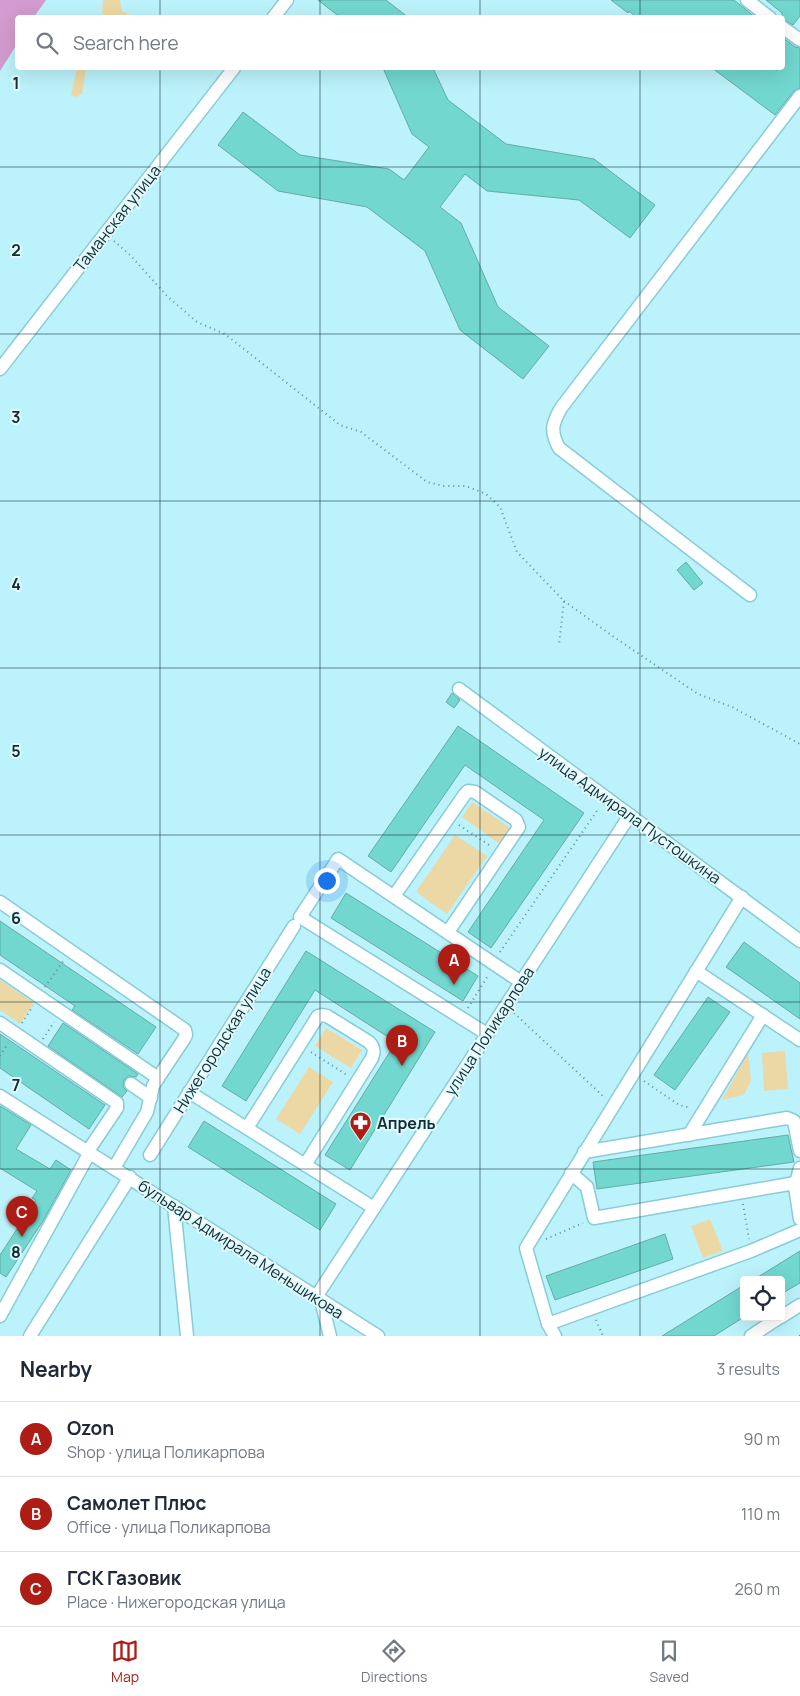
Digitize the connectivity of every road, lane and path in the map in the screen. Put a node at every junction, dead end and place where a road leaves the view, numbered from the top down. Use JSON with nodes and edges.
{"nodes":[{"id":1,"x":287,"y":0,"type":"edge"},
{"id":2,"x":747,"y":0,"type":"edge"},
{"id":3,"x":275,"y":15,"type":"edge"},
{"id":4,"x":766,"y":15,"type":"edge"},
{"id":5,"x":785,"y":29,"type":"edge"},
{"id":6,"x":800,"y":40,"type":"edge"},
{"id":7,"x":232,"y":70,"type":"edge"},
{"id":8,"x":800,"y":96,"type":"edge"},
{"id":9,"x":105,"y":233,"type":"junction"},
{"id":10,"x":0,"y":369,"type":"edge"},
{"id":11,"x":750,"y":595,"type":"dead end"},
{"id":12,"x":564,"y":600,"type":"junction"},
{"id":13,"x":559,"y":645,"type":"dead end"},
{"id":14,"x":459,"y":689,"type":"dead end"},
{"id":15,"x":800,"y":744,"type":"edge"},
{"id":16,"x":606,"y":798,"type":"junction"},
{"id":17,"x":630,"y":814,"type":"junction"},
{"id":18,"x":449,"y":818,"type":"junction"},
{"id":19,"x":502,"y":854,"type":"junction"},
{"id":20,"x":394,"y":896,"type":"junction"},
{"id":21,"x":742,"y":897,"type":"junction"},
{"id":22,"x":0,"y":902,"type":"edge"},
{"id":23,"x":297,"y":921,"type":"junction"},
{"id":24,"x":448,"y":932,"type":"junction"},
{"id":25,"x":800,"y":941,"type":"edge"},
{"id":26,"x":71,"y":950,"type":"junction"},
{"id":27,"x":494,"y":963,"type":"junction"},
{"id":28,"x":0,"y":970,"type":"edge"},
{"id":29,"x":696,"y":971,"type":"junction"},
{"id":30,"x":521,"y":982,"type":"junction"},
{"id":31,"x":39,"y":996,"type":"junction"},
{"id":32,"x":506,"y":1005,"type":"junction"},
{"id":33,"x":61,"y":1012,"type":"junction"},
{"id":34,"x":763,"y":1015,"type":"junction"},
{"id":35,"x":461,"y":1018,"type":"junction"},
{"id":36,"x":0,"y":1023,"type":"edge"},
{"id":37,"x":15,"y":1033,"type":"junction"},
{"id":38,"x":487,"y":1034,"type":"junction"},
{"id":39,"x":800,"y":1040,"type":"edge"},
{"id":40,"x":299,"y":1044,"type":"junction"},
{"id":41,"x":37,"y":1048,"type":"junction"},
{"id":42,"x":0,"y":1056,"type":"edge"},
{"id":43,"x":633,"y":1073,"type":"junction"},
{"id":44,"x":158,"y":1078,"type":"junction"},
{"id":45,"x":357,"y":1081,"type":"junction"},
{"id":46,"x":131,"y":1084,"type":"dead end"},
{"id":47,"x":189,"y":1092,"type":"junction"},
{"id":48,"x":0,"y":1096,"type":"edge"},
{"id":49,"x":151,"y":1098,"type":"junction"},
{"id":50,"x":613,"y":1105,"type":"junction"},
{"id":51,"x":704,"y":1111,"type":"junction"},
{"id":52,"x":247,"y":1128,"type":"junction"},
{"id":53,"x":689,"y":1134,"type":"junction"},
{"id":54,"x":89,"y":1151,"type":"junction"},
{"id":55,"x":800,"y":1151,"type":"edge"},
{"id":56,"x":584,"y":1152,"type":"junction"},
{"id":57,"x":150,"y":1155,"type":"dead end"},
{"id":58,"x":305,"y":1165,"type":"junction"},
{"id":59,"x":114,"y":1168,"type":"junction"},
{"id":60,"x":800,"y":1168,"type":"edge"},
{"id":61,"x":571,"y":1174,"type":"junction"},
{"id":62,"x":130,"y":1178,"type":"junction"},
{"id":63,"x":795,"y":1183,"type":"junction"},
{"id":64,"x":741,"y":1192,"type":"junction"},
{"id":65,"x":174,"y":1206,"type":"junction"},
{"id":66,"x":374,"y":1208,"type":"junction"},
{"id":67,"x":594,"y":1218,"type":"junction"},
{"id":68,"x":800,"y":1218,"type":"edge"},
{"id":69,"x":800,"y":1230,"type":"edge"},
{"id":70,"x":526,"y":1248,"type":"junction"},
{"id":71,"x":751,"y":1251,"type":"junction"},
{"id":72,"x":319,"y":1298,"type":"junction"},
{"id":73,"x":800,"y":1305,"type":"edge"},
{"id":74,"x":592,"y":1308,"type":"junction"},
{"id":75,"x":785,"y":1314,"type":"edge"},
{"id":76,"x":0,"y":1316,"type":"edge"},
{"id":77,"x":775,"y":1321,"type":"edge"},
{"id":78,"x":548,"y":1324,"type":"junction"},
{"id":79,"x":30,"y":1336,"type":"edge"},
{"id":80,"x":187,"y":1336,"type":"edge"},
{"id":81,"x":330,"y":1336,"type":"edge"},
{"id":82,"x":378,"y":1336,"type":"edge"},
{"id":83,"x":555,"y":1336,"type":"edge"},
{"id":84,"x":603,"y":1336,"type":"edge"},
{"id":85,"x":752,"y":1336,"type":"edge"}],
"edges":[{"from":1,"to":3,"type":"street"},
{"from":2,"to":4,"type":"street"},
{"from":5,"to":6,"type":"street"},
{"from":7,"to":9,"type":"street","name":"Таманская улица"},
{"from":8,"to":11,"type":"street"},
{"from":9,"to":10,"type":"street","name":"Таманская улица"},
{"from":9,"to":12,"type":"path"},
{"from":12,"to":13,"type":"path"},
{"from":12,"to":15,"type":"path"},
{"from":14,"to":16,"type":"street","name":"улица Адмирала Пустошкина"},
{"from":16,"to":17,"type":"street","name":"улица Адмирала Пустошкина"},
{"from":16,"to":27,"type":"path"},
{"from":17,"to":21,"type":"street","name":"улица Адмирала Пустошкина"},
{"from":17,"to":30,"type":"street","name":"улица Поликарпова"},
{"from":18,"to":19,"type":"path"},
{"from":18,"to":19,"type":"street"},
{"from":18,"to":20,"type":"street"},
{"from":19,"to":24,"type":"street"},
{"from":20,"to":23,"type":"street","name":"Нижегородская улица"},
{"from":20,"to":24,"type":"street"},
{"from":21,"to":25,"type":"street","name":"улица Адмирала Пустошкина"},
{"from":21,"to":29,"type":"street"},
{"from":22,"to":26,"type":"street"},
{"from":23,"to":35,"type":"street"},
{"from":23,"to":47,"type":"street","name":"Нижегородская улица"},
{"from":24,"to":27,"type":"street"},
{"from":26,"to":31,"type":"path"},
{"from":26,"to":44,"type":"street"},
{"from":27,"to":30,"type":"street"},
{"from":27,"to":35,"type":"path"},
{"from":28,"to":31,"type":"street"},
{"from":29,"to":34,"type":"street"},
{"from":29,"to":43,"type":"street"},
{"from":30,"to":32,"type":"street","name":"улица Поликарпова"},
{"from":31,"to":33,"type":"street"},
{"from":31,"to":37,"type":"path"},
{"from":32,"to":38,"type":"street","name":"улица Поликарпова"},
{"from":32,"to":50,"type":"path"},
{"from":33,"to":41,"type":"path"},
{"from":33,"to":44,"type":"street"},
{"from":34,"to":39,"type":"street"},
{"from":34,"to":51,"type":"street"},
{"from":35,"to":38,"type":"street"},
{"from":36,"to":37,"type":"street"},
{"from":37,"to":41,"type":"street"},
{"from":37,"to":42,"type":"path"},
{"from":38,"to":66,"type":"street","name":"улица Поликарпова"},
{"from":40,"to":45,"type":"path"},
{"from":40,"to":45,"type":"street"},
{"from":40,"to":52,"type":"street"},
{"from":41,"to":54,"type":"street"},
{"from":43,"to":50,"type":"street"},
{"from":43,"to":51,"type":"path"},
{"from":44,"to":49,"type":"street"},
{"from":45,"to":58,"type":"street"},
{"from":46,"to":49,"type":"street"},
{"from":47,"to":52,"type":"street"},
{"from":47,"to":57,"type":"street","name":"Нижегородская улица"},
{"from":48,"to":54,"type":"street","name":"бульвар Адмирала Меньшикова"},
{"from":49,"to":59,"type":"street"},
{"from":50,"to":56,"type":"street"},
{"from":51,"to":53,"type":"street"},
{"from":52,"to":58,"type":"street"},
{"from":53,"to":55,"type":"street"},
{"from":53,"to":56,"type":"street"},
{"from":54,"to":59,"type":"street","name":"бульвар Адмирала Меньшикова"},
{"from":54,"to":76,"type":"street"},
{"from":56,"to":61,"type":"street"},
{"from":58,"to":66,"type":"street"},
{"from":59,"to":62,"type":"street","name":"бульвар Адмирала Меньшикова"},
{"from":60,"to":63,"type":"street"},
{"from":61,"to":67,"type":"street"},
{"from":61,"to":70,"type":"street"},
{"from":62,"to":65,"type":"street","name":"бульвар Адмирала Меньшикова"},
{"from":62,"to":79,"type":"street"},
{"from":63,"to":64,"type":"street"},
{"from":63,"to":68,"type":"street"},
{"from":64,"to":67,"type":"street"},
{"from":64,"to":71,"type":"path"},
{"from":65,"to":72,"type":"street","name":"бульвар Адмирала Меньшикова"},
{"from":65,"to":80,"type":"street"},
{"from":66,"to":72,"type":"street","name":"улица Поликарпова"},
{"from":67,"to":70,"type":"path"},
{"from":69,"to":71,"type":"street"},
{"from":70,"to":78,"type":"street"},
{"from":71,"to":74,"type":"street"},
{"from":72,"to":81,"type":"street"},
{"from":72,"to":82,"type":"street","name":"бульвар Адмирала Меньшикова"},
{"from":73,"to":75,"type":"street"},
{"from":74,"to":78,"type":"street"},
{"from":74,"to":84,"type":"path"},
{"from":77,"to":85,"type":"street"},
{"from":78,"to":83,"type":"street"}]}
